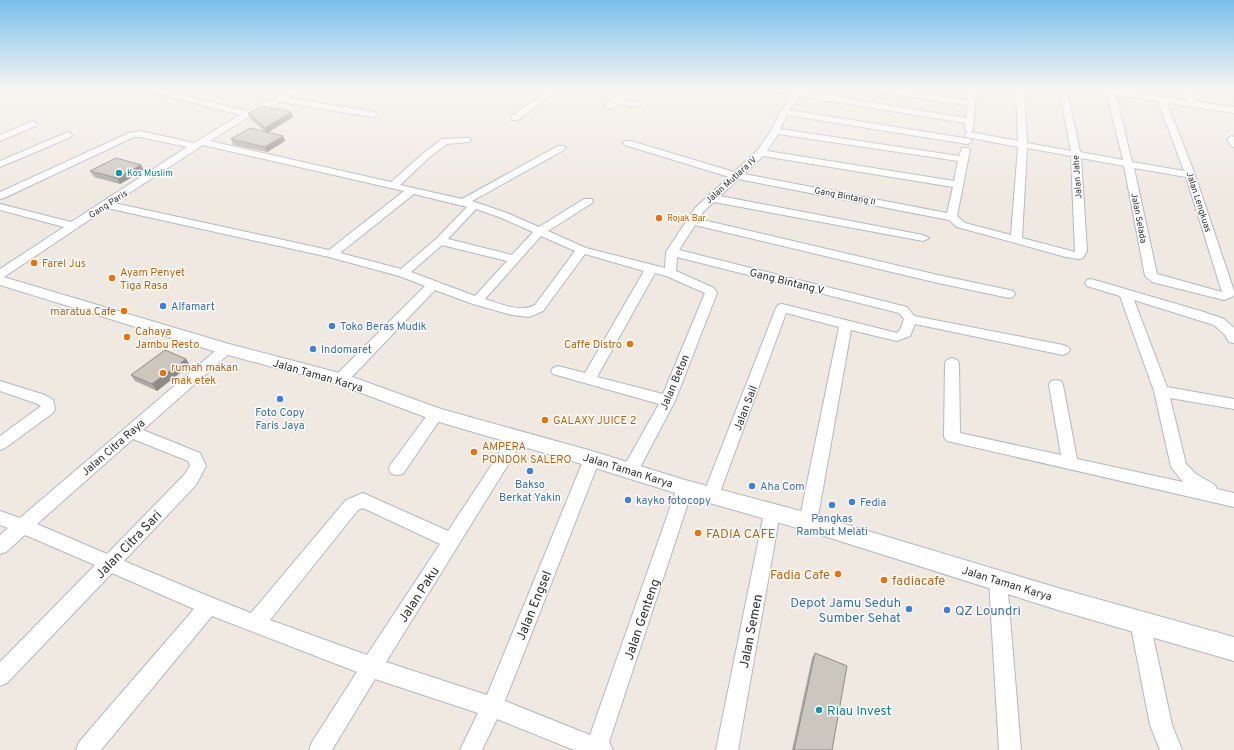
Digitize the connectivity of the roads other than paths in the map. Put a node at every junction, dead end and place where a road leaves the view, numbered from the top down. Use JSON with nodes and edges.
{"nodes":[{"id":1,"x":33,"y":124,"type":"dead end"},
{"id":2,"x":231,"y":124,"type":"edge"},
{"id":3,"x":778,"y":124,"type":"edge"},
{"id":4,"x":869,"y":124,"type":"edge"},
{"id":5,"x":968,"y":124,"type":"edge"},
{"id":6,"x":1022,"y":124,"type":"edge"},
{"id":7,"x":1070,"y":124,"type":"edge"},
{"id":8,"x":1118,"y":124,"type":"edge"},
{"id":9,"x":1171,"y":124,"type":"edge"},
{"id":10,"x":775,"y":131,"type":"junction"},
{"id":11,"x":68,"y":135,"type":"dead end"},
{"id":12,"x":0,"y":138,"type":"edge"},
{"id":13,"x":968,"y":138,"type":"junction"},
{"id":14,"x":466,"y":140,"type":"dead end"},
{"id":15,"x":628,"y":143,"type":"dead end"},
{"id":16,"x":198,"y":144,"type":"junction"},
{"id":17,"x":1023,"y":145,"type":"junction"},
{"id":18,"x":561,"y":148,"type":"dead end"},
{"id":19,"x":761,"y":154,"type":"junction"},
{"id":20,"x":1076,"y":154,"type":"junction"},
{"id":21,"x":962,"y":159,"type":"junction"},
{"id":22,"x":1128,"y":163,"type":"junction"},
{"id":23,"x":0,"y":164,"type":"edge"},
{"id":24,"x":1190,"y":175,"type":"junction"},
{"id":25,"x":737,"y":176,"type":"junction"},
{"id":26,"x":394,"y":185,"type":"junction"},
{"id":27,"x":959,"y":185,"type":"junction"},
{"id":28,"x":411,"y":191,"type":"junction"},
{"id":29,"x":0,"y":196,"type":"edge"},
{"id":30,"x":712,"y":198,"type":"junction"},
{"id":31,"x":588,"y":201,"type":"dead end"},
{"id":32,"x":468,"y":204,"type":"junction"},
{"id":33,"x":107,"y":205,"type":"junction"},
{"id":34,"x":0,"y":207,"type":"edge"},
{"id":35,"x":952,"y":217,"type":"junction"},
{"id":36,"x":693,"y":221,"type":"junction"},
{"id":37,"x":73,"y":226,"type":"junction"},
{"id":38,"x":540,"y":232,"type":"junction"},
{"id":39,"x":923,"y":238,"type":"dead end"},
{"id":40,"x":440,"y":240,"type":"junction"},
{"id":41,"x":1016,"y":240,"type":"junction"},
{"id":42,"x":582,"y":250,"type":"junction"},
{"id":43,"x":672,"y":252,"type":"junction"},
{"id":44,"x":331,"y":254,"type":"junction"},
{"id":45,"x":1070,"y":256,"type":"joint"},
{"id":46,"x":515,"y":259,"type":"junction"},
{"id":47,"x":651,"y":269,"type":"junction"},
{"id":48,"x":403,"y":273,"type":"junction"},
{"id":49,"x":670,"y":273,"type":"junction"},
{"id":50,"x":0,"y":274,"type":"edge"},
{"id":51,"x":0,"y":280,"type":"edge"},
{"id":52,"x":1091,"y":283,"type":"dead end"},
{"id":53,"x":434,"y":284,"type":"junction"},
{"id":54,"x":1009,"y":294,"type":"dead end"},
{"id":55,"x":1126,"y":294,"type":"junction"},
{"id":56,"x":1218,"y":295,"type":"joint"},
{"id":57,"x":477,"y":300,"type":"junction"},
{"id":58,"x":907,"y":314,"type":"junction"},
{"id":59,"x":850,"y":324,"type":"junction"},
{"id":60,"x":1234,"y":339,"type":"edge"},
{"id":61,"x":226,"y":349,"type":"junction"},
{"id":62,"x":1064,"y":350,"type":"dead end"},
{"id":63,"x":952,"y":363,"type":"dead end"},
{"id":64,"x":558,"y":371,"type":"dead end"},
{"id":65,"x":341,"y":379,"type":"junction"},
{"id":66,"x":588,"y":380,"type":"junction"},
{"id":67,"x":1056,"y":385,"type":"dead end"},
{"id":68,"x":0,"y":386,"type":"edge"},
{"id":69,"x":1161,"y":391,"type":"junction"},
{"id":70,"x":668,"y":401,"type":"junction"},
{"id":71,"x":1234,"y":404,"type":"edge"},
{"id":72,"x":436,"y":414,"type":"junction"},
{"id":73,"x":130,"y":431,"type":"junction"},
{"id":74,"x":517,"y":438,"type":"junction"},
{"id":75,"x":0,"y":444,"type":"edge"},
{"id":76,"x":592,"y":459,"type":"junction"},
{"id":77,"x":1070,"y":464,"type":"junction"},
{"id":78,"x":397,"y":469,"type":"dead end"},
{"id":79,"x":630,"y":470,"type":"junction"},
{"id":80,"x":686,"y":488,"type":"junction"},
{"id":81,"x":711,"y":495,"type":"junction"},
{"id":82,"x":1230,"y":502,"type":"edge"},
{"id":83,"x":772,"y":513,"type":"junction"},
{"id":84,"x":0,"y":518,"type":"edge"},
{"id":85,"x":808,"y":522,"type":"junction"},
{"id":86,"x":23,"y":526,"type":"junction"},
{"id":87,"x":452,"y":541,"type":"junction"},
{"id":88,"x":0,"y":546,"type":"edge"},
{"id":89,"x":111,"y":563,"type":"junction"},
{"id":90,"x":998,"y":581,"type":"junction"},
{"id":91,"x":209,"y":606,"type":"junction"},
{"id":92,"x":256,"y":622,"type":"junction"},
{"id":93,"x":1140,"y":622,"type":"junction"},
{"id":94,"x":1234,"y":649,"type":"edge"},
{"id":95,"x":370,"y":667,"type":"junction"},
{"id":96,"x":0,"y":676,"type":"edge"},
{"id":97,"x":492,"y":708,"type":"junction"},
{"id":98,"x":598,"y":749,"type":"edge"},
{"id":99,"x":87,"y":750,"type":"edge"},
{"id":100,"x":320,"y":750,"type":"edge"},
{"id":101,"x":471,"y":750,"type":"edge"},
{"id":102,"x":727,"y":750,"type":"edge"},
{"id":103,"x":1010,"y":750,"type":"edge"},
{"id":104,"x":1171,"y":750,"type":"edge"}],
"edges":[{"from":1,"to":12,"type":"street"},
{"from":2,"to":16,"type":"street","name":"Gang Paris"},
{"from":3,"to":10,"type":"street","name":"Jalan Mutiara IV"},
{"from":4,"to":13,"type":"street"},
{"from":5,"to":13,"type":"street"},
{"from":6,"to":17,"type":"street"},
{"from":7,"to":20,"type":"street","name":"Jalan Jahe"},
{"from":8,"to":22,"type":"street","name":"Jalan Selada"},
{"from":9,"to":24,"type":"street","name":"Jalan Lengkuas"},
{"from":10,"to":19,"type":"street","name":"Jalan Mutiara IV"},
{"from":10,"to":21,"type":"street"},
{"from":11,"to":23,"type":"street"},
{"from":13,"to":17,"type":"street"},
{"from":13,"to":21,"type":"street"},
{"from":14,"to":26,"type":"street"},
{"from":15,"to":25,"type":"street","name":"Gang Bintang II"},
{"from":16,"to":26,"type":"street"},
{"from":16,"to":29,"type":"street"},
{"from":16,"to":33,"type":"street","name":"Gang Paris"},
{"from":17,"to":20,"type":"street"},
{"from":17,"to":41,"type":"street"},
{"from":18,"to":32,"type":"street"},
{"from":19,"to":25,"type":"street","name":"Jalan Mutiara IV"},
{"from":19,"to":27,"type":"street"},
{"from":20,"to":22,"type":"street"},
{"from":20,"to":45,"type":"street","name":"Jalan Jahe"},
{"from":21,"to":27,"type":"street"},
{"from":22,"to":24,"type":"street"},
{"from":22,"to":56,"type":"street","name":"Jalan Selada"},
{"from":24,"to":56,"type":"street","name":"Jalan Lengkuas"},
{"from":25,"to":30,"type":"street","name":"Jalan Mutiara IV"},
{"from":25,"to":35,"type":"street","name":"Gang Bintang II"},
{"from":26,"to":28,"type":"street"},
{"from":27,"to":35,"type":"street"},
{"from":28,"to":32,"type":"street"},
{"from":28,"to":44,"type":"street"},
{"from":30,"to":36,"type":"street","name":"Jalan Mutiara IV"},
{"from":30,"to":39,"type":"street"},
{"from":31,"to":38,"type":"street"},
{"from":32,"to":38,"type":"street"},
{"from":32,"to":40,"type":"street"},
{"from":33,"to":37,"type":"street","name":"Gang Paris"},
{"from":33,"to":44,"type":"street"},
{"from":34,"to":37,"type":"street"},
{"from":35,"to":41,"type":"street","name":"Gang Bintang II"},
{"from":36,"to":43,"type":"street","name":"Jalan Mutiara IV"},
{"from":36,"to":54,"type":"street"},
{"from":37,"to":50,"type":"street","name":"Gang Paris"},
{"from":38,"to":42,"type":"street"},
{"from":38,"to":46,"type":"street"},
{"from":40,"to":46,"type":"street"},
{"from":40,"to":48,"type":"street"},
{"from":41,"to":45,"type":"street","name":"Gang Bintang II"},
{"from":42,"to":47,"type":"street"},
{"from":42,"to":57,"type":"street"},
{"from":43,"to":49,"type":"street","name":"Jalan Mutiara IV"},
{"from":43,"to":58,"type":"street","name":"Gang Bintang V"},
{"from":44,"to":48,"type":"street"},
{"from":46,"to":57,"type":"street"},
{"from":47,"to":49,"type":"street"},
{"from":47,"to":66,"type":"street"},
{"from":48,"to":53,"type":"street"},
{"from":49,"to":70,"type":"street","name":"Jalan Beton"},
{"from":51,"to":61,"type":"street","name":"Jalan Taman Karya"},
{"from":52,"to":55,"type":"street"},
{"from":53,"to":57,"type":"street"},
{"from":53,"to":65,"type":"street"},
{"from":55,"to":60,"type":"street"},
{"from":55,"to":69,"type":"street"},
{"from":58,"to":59,"type":"street"},
{"from":58,"to":62,"type":"street","name":"Gang Bintang V"},
{"from":59,"to":81,"type":"street","name":"Jalan Sail"},
{"from":59,"to":85,"type":"street"},
{"from":61,"to":65,"type":"street","name":"Jalan Taman Karya"},
{"from":61,"to":73,"type":"street","name":"Jalan Citra Raya"},
{"from":63,"to":77,"type":"street"},
{"from":64,"to":66,"type":"street"},
{"from":65,"to":72,"type":"street","name":"Jalan Taman Karya"},
{"from":66,"to":70,"type":"street"},
{"from":67,"to":77,"type":"street"},
{"from":68,"to":75,"type":"street"},
{"from":69,"to":71,"type":"street"},
{"from":69,"to":82,"type":"street"},
{"from":70,"to":79,"type":"street","name":"Jalan Beton"},
{"from":72,"to":74,"type":"street","name":"Jalan Taman Karya"},
{"from":72,"to":78,"type":"street"},
{"from":73,"to":86,"type":"street","name":"Jalan Citra Raya"},
{"from":73,"to":89,"type":"street","name":"Jalan Citra Sari"},
{"from":74,"to":76,"type":"street","name":"Jalan Taman Karya"},
{"from":74,"to":87,"type":"street","name":"Jalan Paku"},
{"from":76,"to":79,"type":"street","name":"Jalan Taman Karya"},
{"from":76,"to":97,"type":"street","name":"Jalan Engsel"},
{"from":77,"to":82,"type":"street"},
{"from":79,"to":80,"type":"street","name":"Jalan Taman Karya"},
{"from":80,"to":81,"type":"street","name":"Jalan Taman Karya"},
{"from":80,"to":98,"type":"street","name":"Jalan Genteng"},
{"from":81,"to":83,"type":"street","name":"Jalan Taman Karya"},
{"from":83,"to":85,"type":"street","name":"Jalan Taman Karya"},
{"from":83,"to":102,"type":"street","name":"Jalan Semen"},
{"from":84,"to":86,"type":"street"},
{"from":85,"to":90,"type":"street","name":"Jalan Taman Karya"},
{"from":86,"to":88,"type":"street","name":"Jalan Citra Raya"},
{"from":86,"to":89,"type":"street"},
{"from":87,"to":92,"type":"street"},
{"from":87,"to":95,"type":"street","name":"Jalan Paku"},
{"from":89,"to":91,"type":"street"},
{"from":89,"to":96,"type":"street","name":"Jalan Citra Sari"},
{"from":90,"to":93,"type":"street","name":"Jalan Taman Karya"},
{"from":90,"to":103,"type":"street"},
{"from":91,"to":92,"type":"street"},
{"from":91,"to":99,"type":"street"},
{"from":92,"to":95,"type":"street"},
{"from":93,"to":94,"type":"street","name":"Jalan Taman Karya"},
{"from":93,"to":104,"type":"street"},
{"from":95,"to":97,"type":"street"},
{"from":95,"to":100,"type":"street","name":"Jalan Paku"},
{"from":97,"to":98,"type":"street"},
{"from":97,"to":101,"type":"street","name":"Jalan Engsel"}]}
